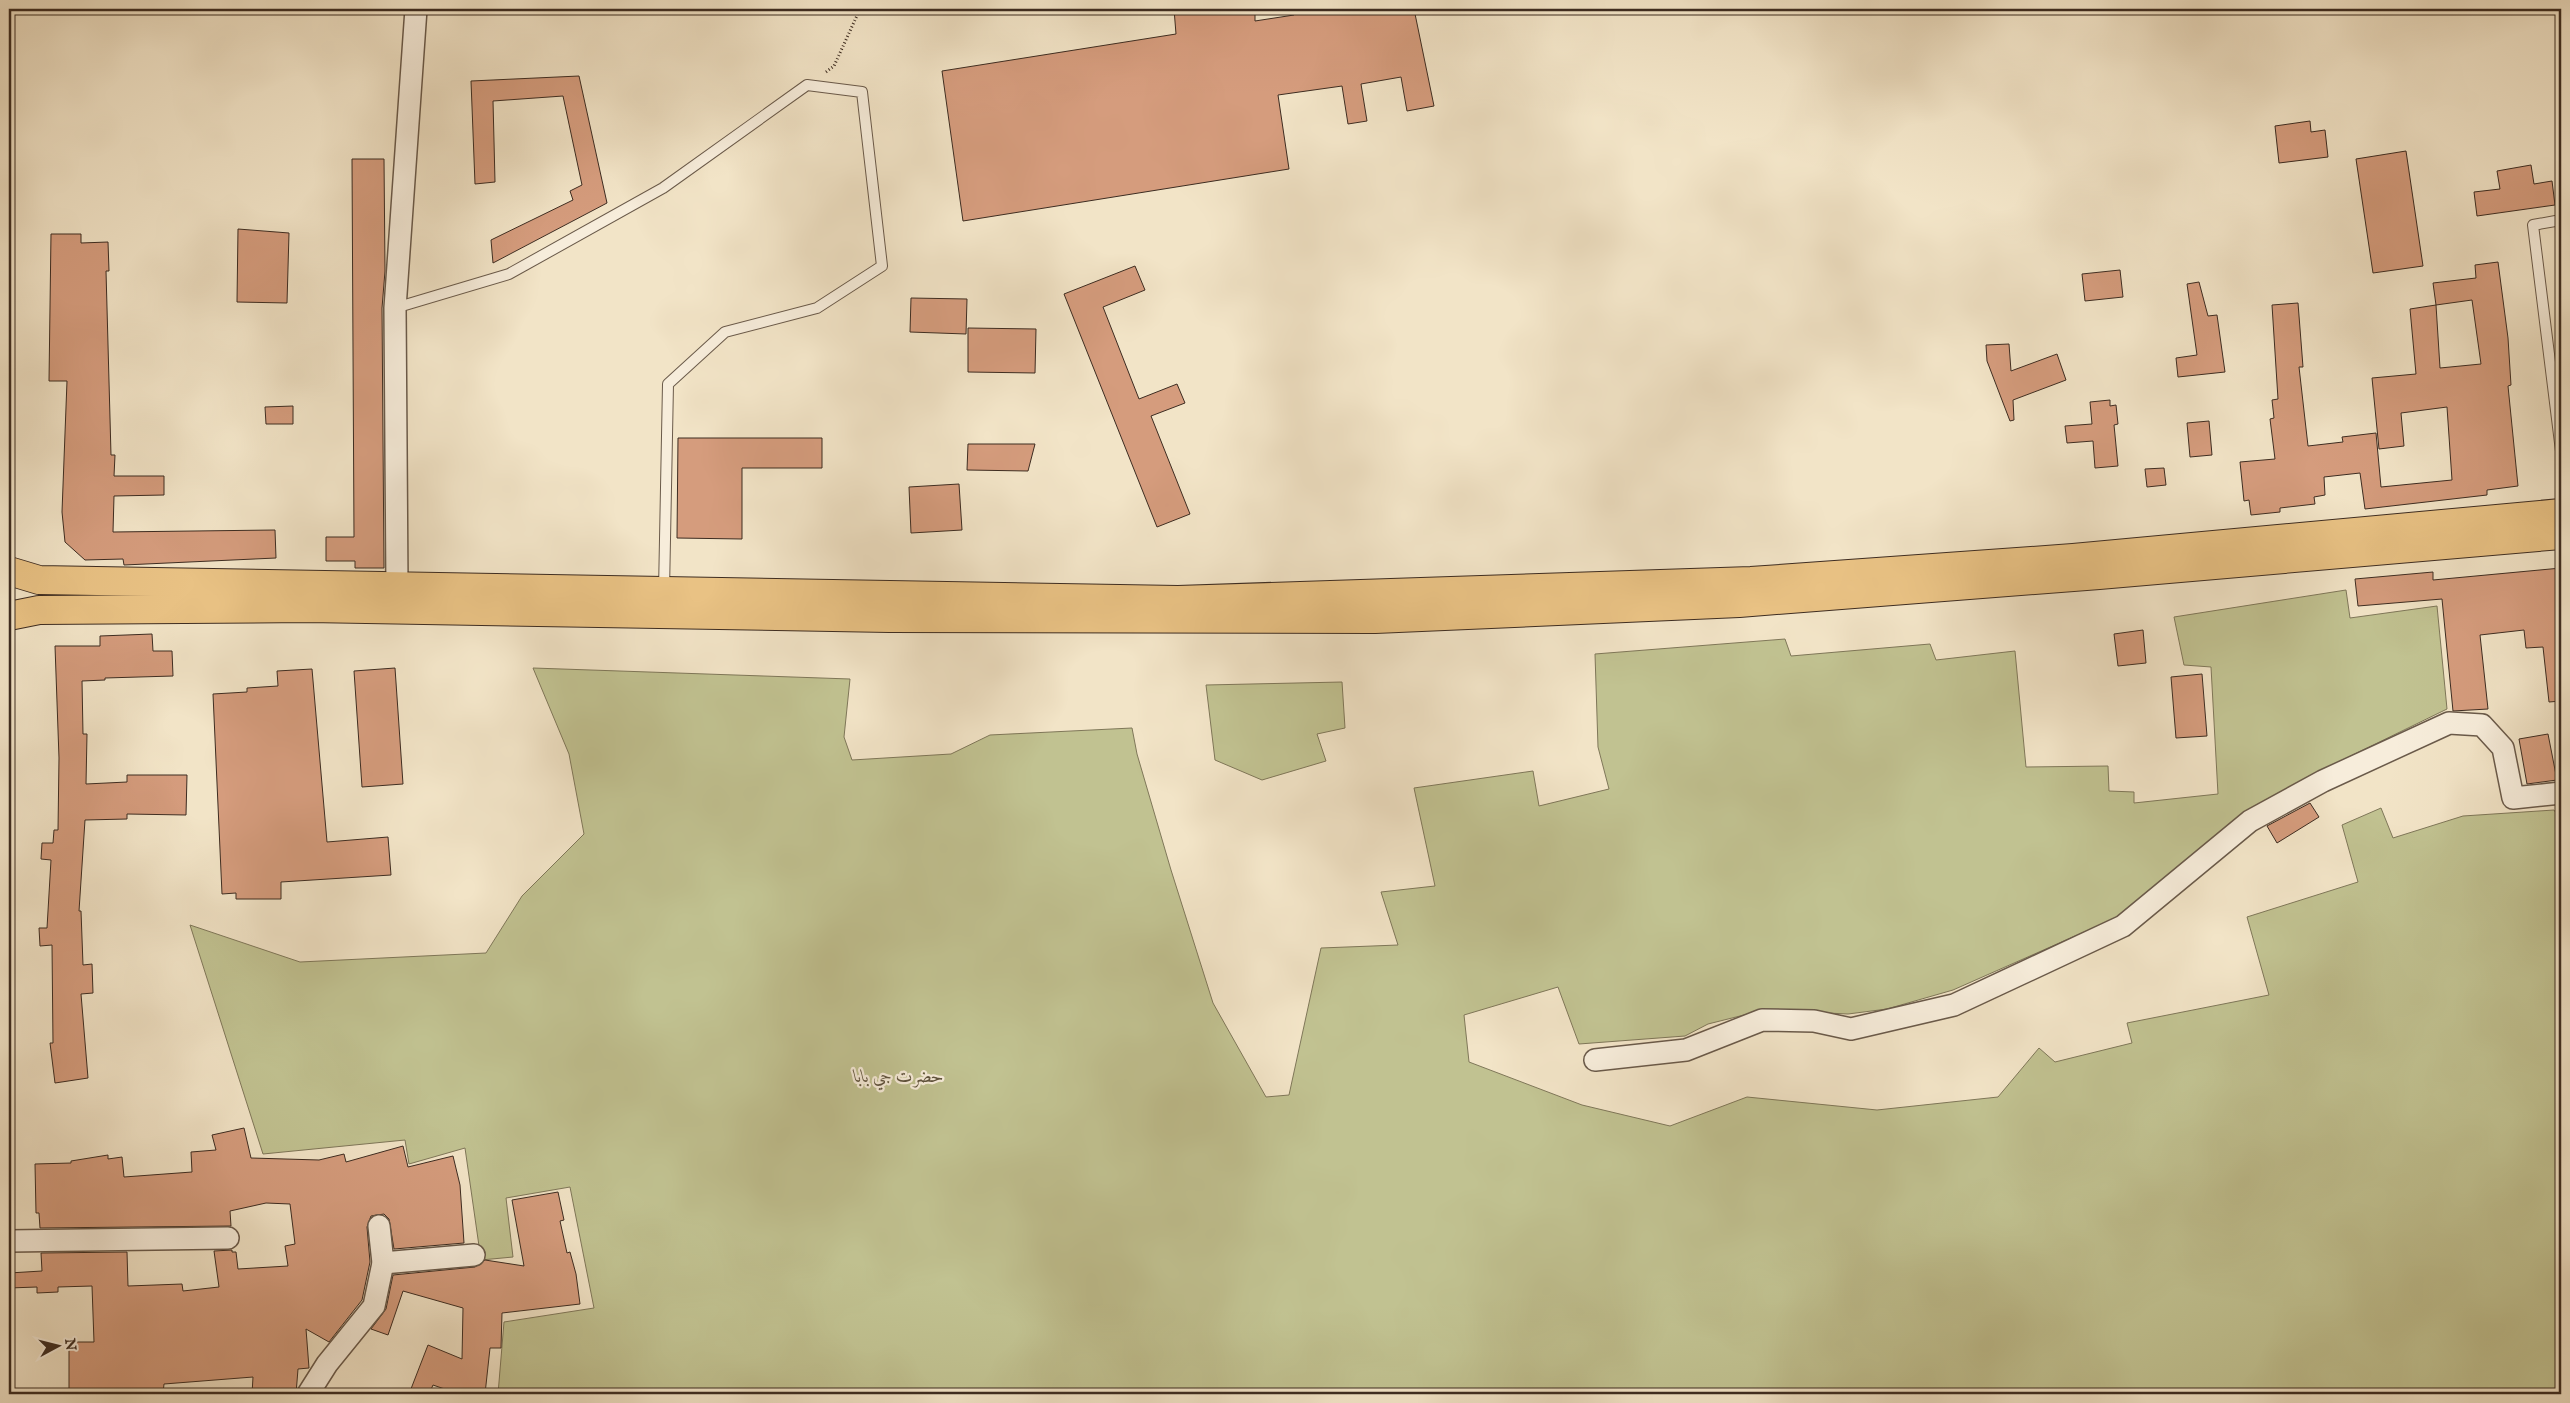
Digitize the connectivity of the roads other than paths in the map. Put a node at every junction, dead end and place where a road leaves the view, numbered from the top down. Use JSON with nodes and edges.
{"nodes":[{"id":1,"x":416,"y":9,"type":"edge"},
{"id":2,"x":2561,"y":220,"type":"edge"},
{"id":3,"x":395,"y":308,"type":"junction"},
{"id":4,"x":2561,"y":451,"type":"edge"},
{"id":5,"x":2554,"y":524,"type":"edge"},
{"id":6,"x":9,"y":571,"type":"edge"},
{"id":7,"x":397,"y":586,"type":"junction"},
{"id":8,"x":310,"y":596,"type":"junction"},
{"id":9,"x":663,"y":602,"type":"junction"},
{"id":10,"x":9,"y":616,"type":"edge"},
{"id":11,"x":2561,"y":793,"type":"edge"},
{"id":12,"x":1595,"y":1060,"type":"dead end"},
{"id":13,"x":379,"y":1226,"type":"dead end"},
{"id":14,"x":228,"y":1238,"type":"dead end"},
{"id":15,"x":9,"y":1241,"type":"edge"},
{"id":16,"x":474,"y":1255,"type":"dead end"},
{"id":17,"x":383,"y":1263,"type":"junction"},
{"id":18,"x":308,"y":1394,"type":"edge"}],
"edges":[{"from":1,"to":3,"type":"street"},
{"from":2,"to":4,"type":"lane"},
{"from":3,"to":7,"type":"street"},
{"from":3,"to":9,"type":"lane"},
{"from":5,"to":9,"type":"main road"},
{"from":6,"to":8,"type":"main road"},
{"from":7,"to":8,"type":"main road"},
{"from":7,"to":9,"type":"main road"},
{"from":8,"to":9,"type":"main road"},
{"from":8,"to":10,"type":"main road"},
{"from":11,"to":12,"type":"street"},
{"from":13,"to":17,"type":"street"},
{"from":14,"to":15,"type":"street"},
{"from":16,"to":17,"type":"street"},
{"from":17,"to":18,"type":"street"}]}
